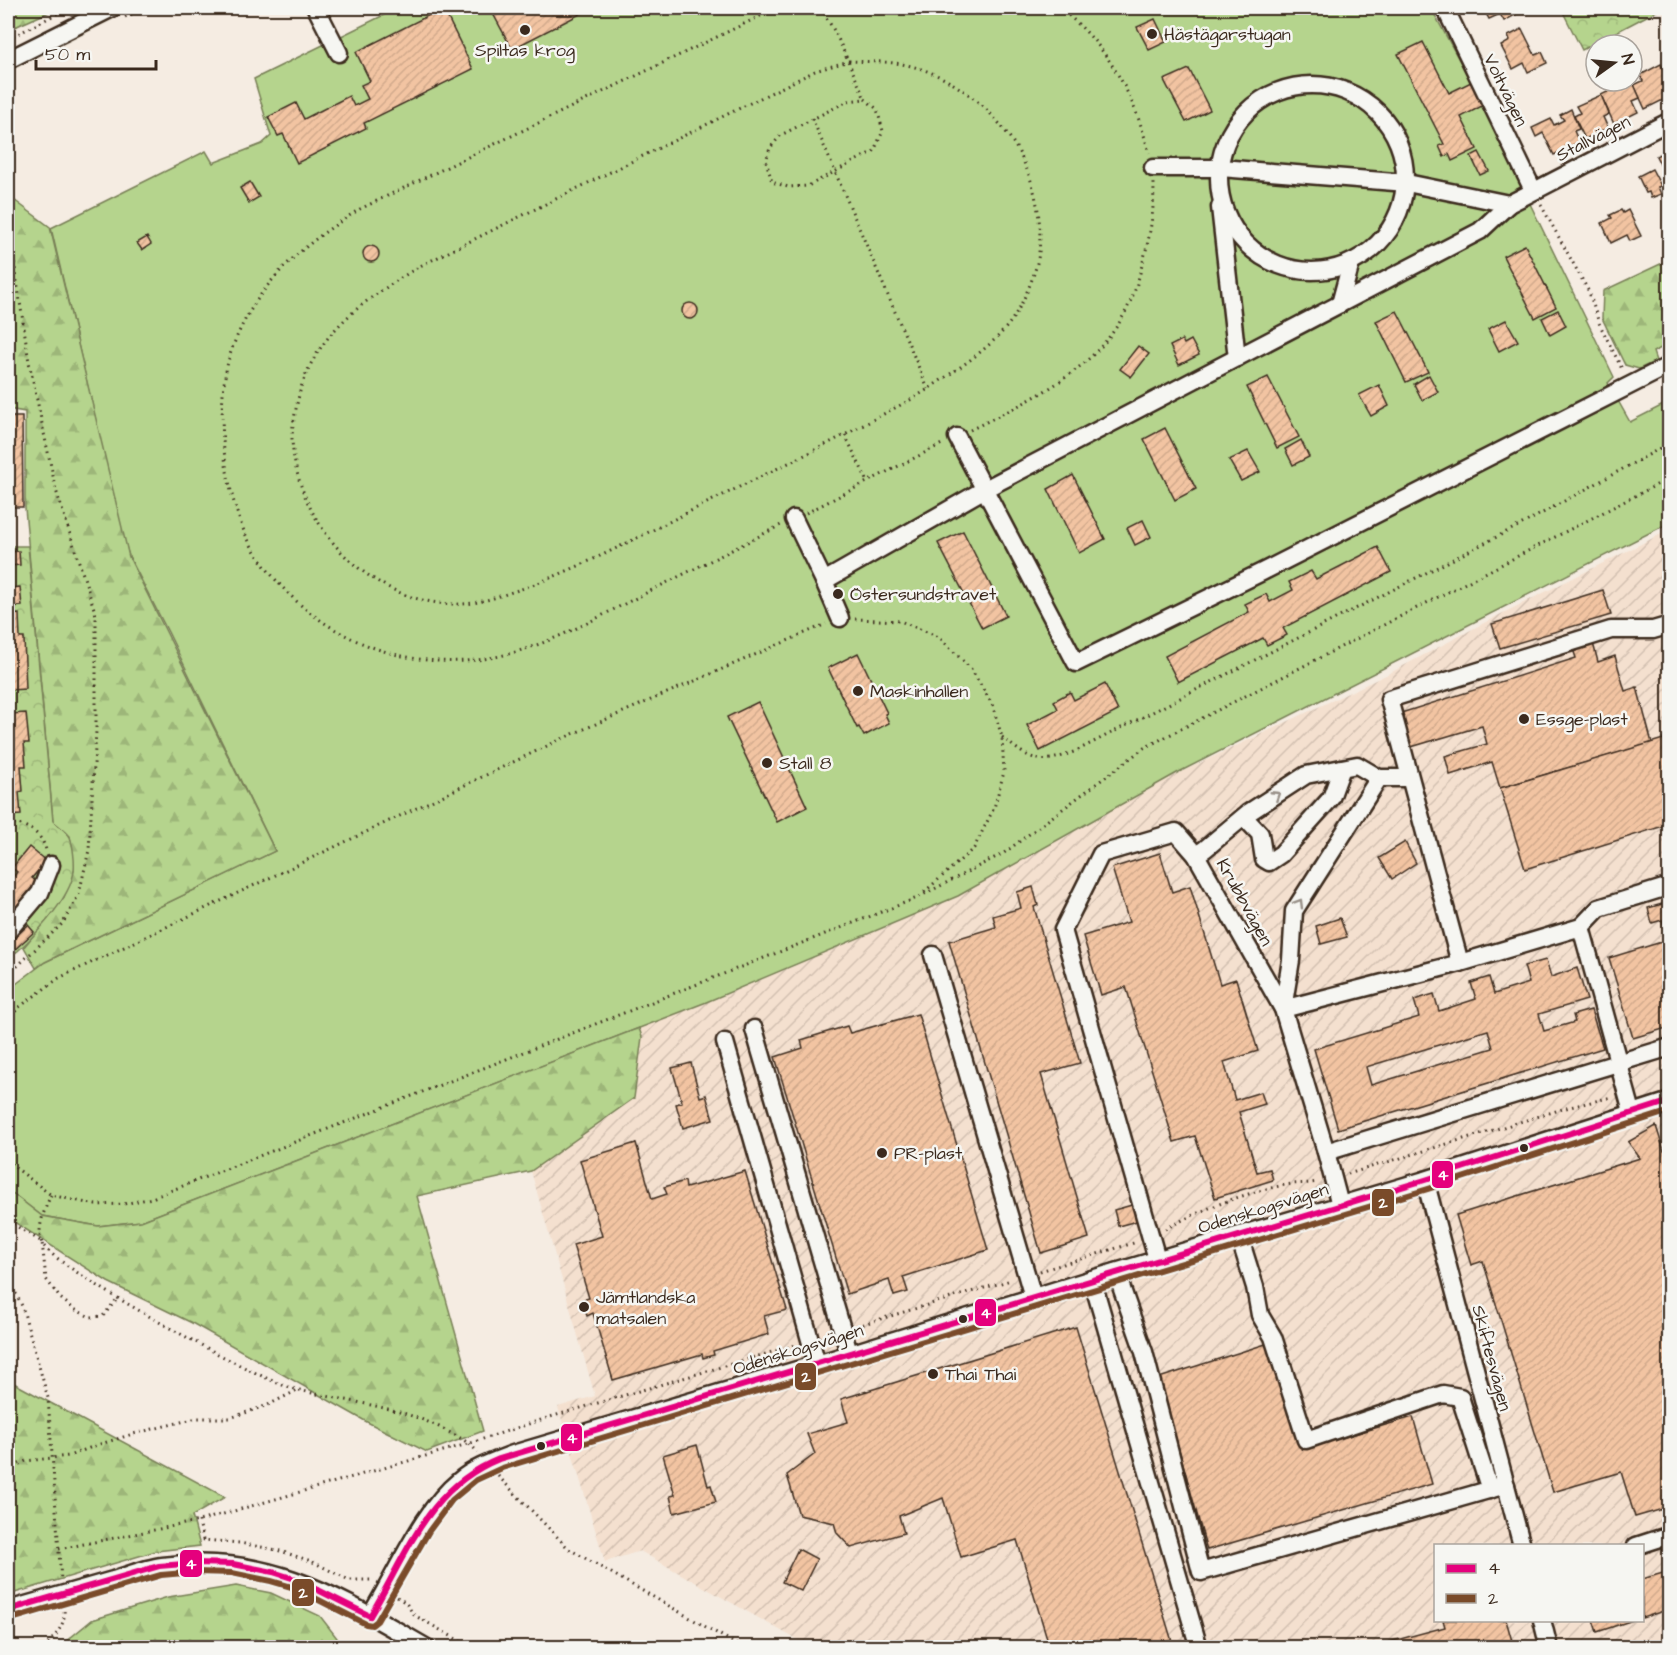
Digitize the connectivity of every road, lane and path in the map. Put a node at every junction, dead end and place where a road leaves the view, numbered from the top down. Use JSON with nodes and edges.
{"nodes":[{"id":1,"x":68,"y":8,"type":"edge"},
{"id":2,"x":112,"y":8,"type":"edge"},
{"id":3,"x":316,"y":8,"type":"edge"},
{"id":4,"x":777,"y":8,"type":"edge"},
{"id":5,"x":821,"y":8,"type":"edge"},
{"id":6,"x":1059,"y":8,"type":"edge"},
{"id":7,"x":1444,"y":8,"type":"edge"},
{"id":8,"x":8,"y":39,"type":"edge"},
{"id":9,"x":339,"y":53,"type":"dead end"},
{"id":10,"x":8,"y":60,"type":"edge"},
{"id":11,"x":849,"y":61,"type":"junction"},
{"id":12,"x":864,"y":99,"type":"junction"},
{"id":13,"x":812,"y":118,"type":"junction"},
{"id":14,"x":1670,"y":121,"type":"edge"},
{"id":15,"x":1153,"y":168,"type":"junction"},
{"id":16,"x":1221,"y":168,"type":"junction"},
{"id":17,"x":835,"y":172,"type":"junction"},
{"id":18,"x":1407,"y":183,"type":"junction"},
{"id":19,"x":1533,"y":190,"type":"junction"},
{"id":20,"x":1219,"y":200,"type":"junction"},
{"id":21,"x":1509,"y":204,"type":"junction"},
{"id":22,"x":8,"y":221,"type":"edge"},
{"id":23,"x":1351,"y":263,"type":"junction"},
{"id":24,"x":1340,"y":304,"type":"junction"},
{"id":25,"x":1237,"y":358,"type":"junction"},
{"id":26,"x":1670,"y":365,"type":"edge"},
{"id":27,"x":1630,"y":385,"type":"junction"},
{"id":28,"x":928,"y":389,"type":"junction"},
{"id":29,"x":844,"y":435,"type":"junction"},
{"id":30,"x":957,"y":437,"type":"junction"},
{"id":31,"x":1670,"y":443,"type":"edge"},
{"id":32,"x":1670,"y":478,"type":"edge"},
{"id":33,"x":868,"y":482,"type":"junction"},
{"id":34,"x":985,"y":489,"type":"junction"},
{"id":35,"x":794,"y":519,"type":"junction"},
{"id":36,"x":824,"y":581,"type":"junction"},
{"id":37,"x":840,"y":618,"type":"junction"},
{"id":38,"x":1670,"y":625,"type":"edge"},
{"id":39,"x":1002,"y":737,"type":"junction"},
{"id":40,"x":1342,"y":768,"type":"junction"},
{"id":41,"x":1379,"y":778,"type":"junction"},
{"id":42,"x":1409,"y":778,"type":"junction"},
{"id":43,"x":1244,"y":817,"type":"junction"},
{"id":44,"x":8,"y":822,"type":"edge"},
{"id":45,"x":1196,"y":855,"type":"junction"},
{"id":46,"x":51,"y":865,"type":"joint"},
{"id":47,"x":1670,"y":886,"type":"edge"},
{"id":48,"x":917,"y":898,"type":"junction"},
{"id":49,"x":1581,"y":927,"type":"junction"},
{"id":50,"x":8,"y":931,"type":"edge"},
{"id":51,"x":933,"y":955,"type":"dead end"},
{"id":52,"x":1460,"y":963,"type":"junction"},
{"id":53,"x":8,"y":967,"type":"edge"},
{"id":54,"x":11,"y":970,"type":"junction"},
{"id":55,"x":8,"y":975,"type":"edge"},
{"id":56,"x":1283,"y":1009,"type":"junction"},
{"id":57,"x":8,"y":1021,"type":"edge"},
{"id":58,"x":754,"y":1029,"type":"dead end"},
{"id":59,"x":725,"y":1042,"type":"dead end"},
{"id":60,"x":1670,"y":1047,"type":"edge"},
{"id":61,"x":1618,"y":1062,"type":"junction"},
{"id":62,"x":1626,"y":1094,"type":"junction"},
{"id":63,"x":1670,"y":1101,"type":"edge"},
{"id":64,"x":1632,"y":1112,"type":"junction"},
{"id":65,"x":1326,"y":1152,"type":"junction"},
{"id":66,"x":8,"y":1158,"type":"edge"},
{"id":67,"x":1333,"y":1178,"type":"junction"},
{"id":68,"x":1425,"y":1180,"type":"junction"},
{"id":69,"x":51,"y":1195,"type":"junction"},
{"id":70,"x":1340,"y":1205,"type":"junction"},
{"id":71,"x":8,"y":1221,"type":"edge"},
{"id":72,"x":1239,"y":1236,"type":"junction"},
{"id":73,"x":1150,"y":1237,"type":"junction"},
{"id":74,"x":42,"y":1242,"type":"junction"},
{"id":75,"x":1157,"y":1259,"type":"junction"},
{"id":76,"x":1116,"y":1272,"type":"junction"},
{"id":77,"x":1027,"y":1275,"type":"junction"},
{"id":78,"x":8,"y":1277,"type":"edge"},
{"id":79,"x":1092,"y":1279,"type":"junction"},
{"id":80,"x":1033,"y":1297,"type":"junction"},
{"id":81,"x":118,"y":1298,"type":"junction"},
{"id":82,"x":843,"y":1331,"type":"junction"},
{"id":83,"x":811,"y":1340,"type":"junction"},
{"id":84,"x":849,"y":1353,"type":"junction"},
{"id":85,"x":817,"y":1364,"type":"junction"},
{"id":86,"x":300,"y":1389,"type":"junction"},
{"id":87,"x":471,"y":1443,"type":"junction"},
{"id":88,"x":52,"y":1458,"type":"junction"},
{"id":89,"x":487,"y":1464,"type":"junction"},
{"id":90,"x":8,"y":1469,"type":"edge"},
{"id":91,"x":1498,"y":1488,"type":"junction"},
{"id":92,"x":1670,"y":1536,"type":"edge"},
{"id":93,"x":1522,"y":1544,"type":"edge"},
{"id":94,"x":1640,"y":1544,"type":"edge"},
{"id":95,"x":59,"y":1549,"type":"junction"},
{"id":96,"x":62,"y":1594,"type":"junction"},
{"id":97,"x":8,"y":1610,"type":"edge"},
{"id":98,"x":370,"y":1616,"type":"junction"},
{"id":99,"x":1543,"y":1622,"type":"edge"},
{"id":100,"x":44,"y":1647,"type":"edge"},
{"id":101,"x":427,"y":1647,"type":"edge"},
{"id":102,"x":742,"y":1647,"type":"edge"},
{"id":103,"x":1198,"y":1647,"type":"edge"},
{"id":104,"x":1549,"y":1647,"type":"edge"}],
"edges":[{"from":1,"to":8,"type":"path"},
{"from":2,"to":10,"type":"street"},
{"from":3,"to":9,"type":"street"},
{"from":4,"to":35,"type":"path"},
{"from":5,"to":11,"type":"path"},
{"from":6,"to":15,"type":"path"},
{"from":7,"to":19,"type":"street","name":"Voltvägen"},
{"from":11,"to":12,"type":"path"},
{"from":11,"to":28,"type":"path"},
{"from":11,"to":29,"type":"path"},
{"from":12,"to":13,"type":"path"},
{"from":12,"to":17,"type":"path"},
{"from":13,"to":17,"type":"path"},
{"from":13,"to":17,"type":"path"},
{"from":14,"to":19,"type":"street","name":"Stallvägen"},
{"from":15,"to":16,"type":"street"},
{"from":15,"to":30,"type":"path"},
{"from":16,"to":18,"type":"street"},
{"from":16,"to":18,"type":"street"},
{"from":16,"to":20,"type":"street"},
{"from":17,"to":28,"type":"path"},
{"from":18,"to":21,"type":"street"},
{"from":18,"to":23,"type":"street"},
{"from":19,"to":21,"type":"street","name":"Stallvägen"},
{"from":19,"to":27,"type":"path"},
{"from":20,"to":23,"type":"street"},
{"from":20,"to":25,"type":"street"},
{"from":21,"to":24,"type":"street","name":"Stallvägen"},
{"from":22,"to":54,"type":"path"},
{"from":23,"to":24,"type":"street"},
{"from":24,"to":25,"type":"street","name":"Stallvägen"},
{"from":25,"to":34,"type":"street","name":"Stallvägen"},
{"from":26,"to":27,"type":"street"},
{"from":27,"to":34,"type":"street"},
{"from":28,"to":29,"type":"path"},
{"from":29,"to":33,"type":"path"},
{"from":30,"to":33,"type":"path"},
{"from":30,"to":34,"type":"street"},
{"from":31,"to":39,"type":"path"},
{"from":32,"to":48,"type":"path"},
{"from":33,"to":35,"type":"path"},
{"from":34,"to":36,"type":"street","name":"Stallvägen"},
{"from":35,"to":36,"type":"street"},
{"from":36,"to":37,"type":"street"},
{"from":37,"to":39,"type":"path"},
{"from":37,"to":57,"type":"path"},
{"from":38,"to":42,"type":"street"},
{"from":39,"to":48,"type":"path"},
{"from":40,"to":41,"type":"street"},
{"from":43,"to":40,"type":"street","one_way":true},
{"from":40,"to":43,"type":"street"},
{"from":41,"to":42,"type":"street"},
{"from":56,"to":41,"type":"street","one_way":true},
{"from":42,"to":52,"type":"street"},
{"from":43,"to":45,"type":"street"},
{"from":44,"to":46,"type":"path"},
{"from":45,"to":56,"type":"street","name":"Krubbvägen"},
{"from":45,"to":73,"type":"street","name":"Krubbvägen"},
{"from":46,"to":50,"type":"street"},
{"from":47,"to":49,"type":"street"},
{"from":48,"to":69,"type":"path"},
{"from":49,"to":52,"type":"street"},
{"from":49,"to":61,"type":"street"},
{"from":51,"to":77,"type":"street"},
{"from":52,"to":56,"type":"street"},
{"from":53,"to":54,"type":"path"},
{"from":54,"to":55,"type":"path"},
{"from":56,"to":65,"type":"street","name":"Krubbvägen"},
{"from":58,"to":82,"type":"street"},
{"from":59,"to":83,"type":"street"},
{"from":60,"to":61,"type":"street"},
{"from":61,"to":62,"type":"street"},
{"from":61,"to":65,"type":"street"},
{"from":62,"to":64,"type":"street"},
{"from":62,"to":67,"type":"path"},
{"from":63,"to":64,"type":"street","name":"Odenskogsvägen"},
{"from":64,"to":68,"type":"street","name":"Odenskogsvägen"},
{"from":65,"to":67,"type":"street","name":"Krubbvägen"},
{"from":66,"to":69,"type":"path"},
{"from":67,"to":70,"type":"street","name":"Krubbvägen"},
{"from":67,"to":73,"type":"path"},
{"from":68,"to":70,"type":"street","name":"Odenskogsvägen"},
{"from":68,"to":91,"type":"street","name":"Skiftesvägen"},
{"from":69,"to":74,"type":"path"},
{"from":70,"to":72,"type":"street","name":"Odenskogsvägen"},
{"from":71,"to":74,"type":"path"},
{"from":72,"to":75,"type":"street","name":"Odenskogsvägen"},
{"from":72,"to":91,"type":"street"},
{"from":73,"to":75,"type":"street"},
{"from":73,"to":77,"type":"path"},
{"from":74,"to":81,"type":"path"},
{"from":74,"to":81,"type":"path"},
{"from":75,"to":76,"type":"street","name":"Odenskogsvägen"},
{"from":76,"to":79,"type":"street","name":"Odenskogsvägen"},
{"from":76,"to":91,"type":"street"},
{"from":77,"to":80,"type":"street"},
{"from":77,"to":82,"type":"path"},
{"from":78,"to":88,"type":"path"},
{"from":79,"to":80,"type":"street","name":"Odenskogsvägen"},
{"from":79,"to":103,"type":"street"},
{"from":80,"to":84,"type":"street","name":"Odenskogsvägen"},
{"from":81,"to":86,"type":"path"},
{"from":82,"to":84,"type":"street"},
{"from":83,"to":85,"type":"street"},
{"from":83,"to":87,"type":"path"},
{"from":84,"to":85,"type":"street","name":"Odenskogsvägen"},
{"from":85,"to":89,"type":"street","name":"Odenskogsvägen"},
{"from":86,"to":87,"type":"path"},
{"from":86,"to":88,"type":"path"},
{"from":87,"to":89,"type":"path"},
{"from":87,"to":95,"type":"path"},
{"from":88,"to":90,"type":"path"},
{"from":88,"to":95,"type":"path"},
{"from":89,"to":98,"type":"street","name":"Odenskogsvägen"},
{"from":89,"to":102,"type":"path"},
{"from":91,"to":93,"type":"street","name":"Skiftesvägen"},
{"from":92,"to":94,"type":"street"},
{"from":95,"to":96,"type":"path"},
{"from":96,"to":97,"type":"street"},
{"from":96,"to":98,"type":"street"},
{"from":96,"to":100,"type":"path"},
{"from":98,"to":101,"type":"street"},
{"from":99,"to":104,"type":"street"}]}
